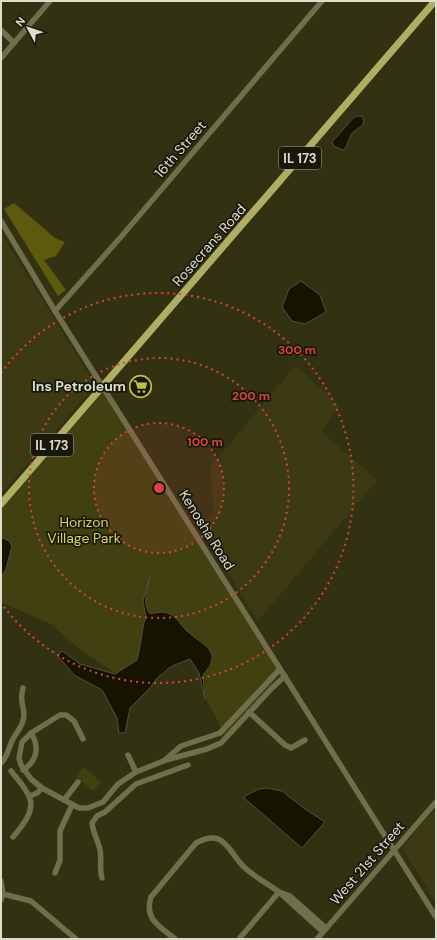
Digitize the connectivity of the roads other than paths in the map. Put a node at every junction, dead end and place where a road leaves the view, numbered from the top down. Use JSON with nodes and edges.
{"nodes":[{"id":1,"x":50,"y":1,"type":"edge"},
{"id":2,"x":322,"y":1,"type":"edge"},
{"id":3,"x":435,"y":1,"type":"edge"},
{"id":4,"x":1,"y":30,"type":"edge"},
{"id":5,"x":14,"y":43,"type":"junction"},
{"id":6,"x":1,"y":58,"type":"edge"},
{"id":7,"x":1,"y":221,"type":"edge"},
{"id":8,"x":55,"y":311,"type":"junction"},
{"id":9,"x":103,"y":385,"type":"junction"},
{"id":10,"x":1,"y":504,"type":"edge"},
{"id":11,"x":280,"y":669,"type":"junction"},
{"id":12,"x":285,"y":676,"type":"junction"},
{"id":13,"x":23,"y":688,"type":"dead end"},
{"id":14,"x":249,"y":712,"type":"junction"},
{"id":15,"x":31,"y":733,"type":"junction"},
{"id":16,"x":83,"y":739,"type":"dead end"},
{"id":17,"x":305,"y":740,"type":"dead end"},
{"id":18,"x":10,"y":746,"type":"junction"},
{"id":19,"x":20,"y":749,"type":"junction"},
{"id":20,"x":128,"y":755,"type":"dead end"},
{"id":21,"x":166,"y":760,"type":"junction"},
{"id":22,"x":1,"y":763,"type":"edge"},
{"id":23,"x":188,"y":765,"type":"dead end"},
{"id":24,"x":23,"y":770,"type":"junction"},
{"id":25,"x":11,"y":771,"type":"dead end"},
{"id":26,"x":136,"y":772,"type":"junction"},
{"id":27,"x":78,"y":782,"type":"dead end"},
{"id":28,"x":42,"y":788,"type":"junction"},
{"id":29,"x":112,"y":791,"type":"junction"},
{"id":30,"x":30,"y":796,"type":"junction"},
{"id":31,"x":120,"y":798,"type":"junction"},
{"id":32,"x":64,"y":800,"type":"junction"},
{"id":33,"x":436,"y":802,"type":"edge"},
{"id":34,"x":72,"y":805,"type":"junction"},
{"id":35,"x":14,"y":837,"type":"dead end"},
{"id":36,"x":394,"y":850,"type":"junction"},
{"id":37,"x":55,"y":873,"type":"dead end"},
{"id":38,"x":102,"y":878,"type":"dead end"},
{"id":39,"x":1,"y":881,"type":"edge"},
{"id":40,"x":279,"y":892,"type":"junction"},
{"id":41,"x":2,"y":897,"type":"edge"},
{"id":42,"x":436,"y":917,"type":"edge"},
{"id":43,"x":325,"y":930,"type":"junction"},
{"id":44,"x":76,"y":939,"type":"edge"},
{"id":45,"x":175,"y":939,"type":"edge"},
{"id":46,"x":239,"y":939,"type":"edge"},
{"id":47,"x":317,"y":939,"type":"edge"}],
"edges":[{"from":1,"to":5,"type":"street"},
{"from":2,"to":8,"type":"street","name":"16th Street"},
{"from":3,"to":9,"type":"main road","name":"Rosecrans Road","number":"IL 173"},
{"from":4,"to":5,"type":"street"},
{"from":5,"to":6,"type":"street"},
{"from":7,"to":8,"type":"street","name":"Kenosha Road"},
{"from":8,"to":9,"type":"street","name":"Kenosha Road"},
{"from":9,"to":10,"type":"main road","name":"Rosecrans Road","number":"IL 173"},
{"from":9,"to":11,"type":"street","name":"Kenosha Road"},
{"from":11,"to":12,"type":"street","name":"Kenosha Road"},
{"from":11,"to":21,"type":"street"},
{"from":12,"to":14,"type":"street"},
{"from":12,"to":36,"type":"street","name":"Kenosha Road"},
{"from":13,"to":18,"type":"street"},
{"from":14,"to":17,"type":"street"},
{"from":14,"to":21,"type":"street"},
{"from":15,"to":16,"type":"street"},
{"from":15,"to":19,"type":"street"},
{"from":15,"to":24,"type":"street"},
{"from":18,"to":19,"type":"street"},
{"from":18,"to":22,"type":"street"},
{"from":19,"to":24,"type":"street"},
{"from":20,"to":26,"type":"street"},
{"from":21,"to":26,"type":"street"},
{"from":23,"to":31,"type":"street"},
{"from":24,"to":28,"type":"street"},
{"from":25,"to":30,"type":"street"},
{"from":26,"to":29,"type":"street"},
{"from":27,"to":32,"type":"street"},
{"from":28,"to":30,"type":"street"},
{"from":28,"to":32,"type":"street"},
{"from":29,"to":31,"type":"street"},
{"from":29,"to":34,"type":"street"},
{"from":30,"to":35,"type":"street"},
{"from":31,"to":38,"type":"street"},
{"from":32,"to":34,"type":"street"},
{"from":33,"to":36,"type":"street","name":"West 21st Street"},
{"from":34,"to":37,"type":"street"},
{"from":36,"to":42,"type":"street","name":"Kenosha Road"},
{"from":36,"to":43,"type":"street","name":"West 21st Street"},
{"from":39,"to":41,"type":"street"},
{"from":40,"to":43,"type":"street"},
{"from":40,"to":45,"type":"street"},
{"from":40,"to":46,"type":"street"},
{"from":41,"to":44,"type":"street"},
{"from":43,"to":47,"type":"street","name":"West 21st Street"}]}
